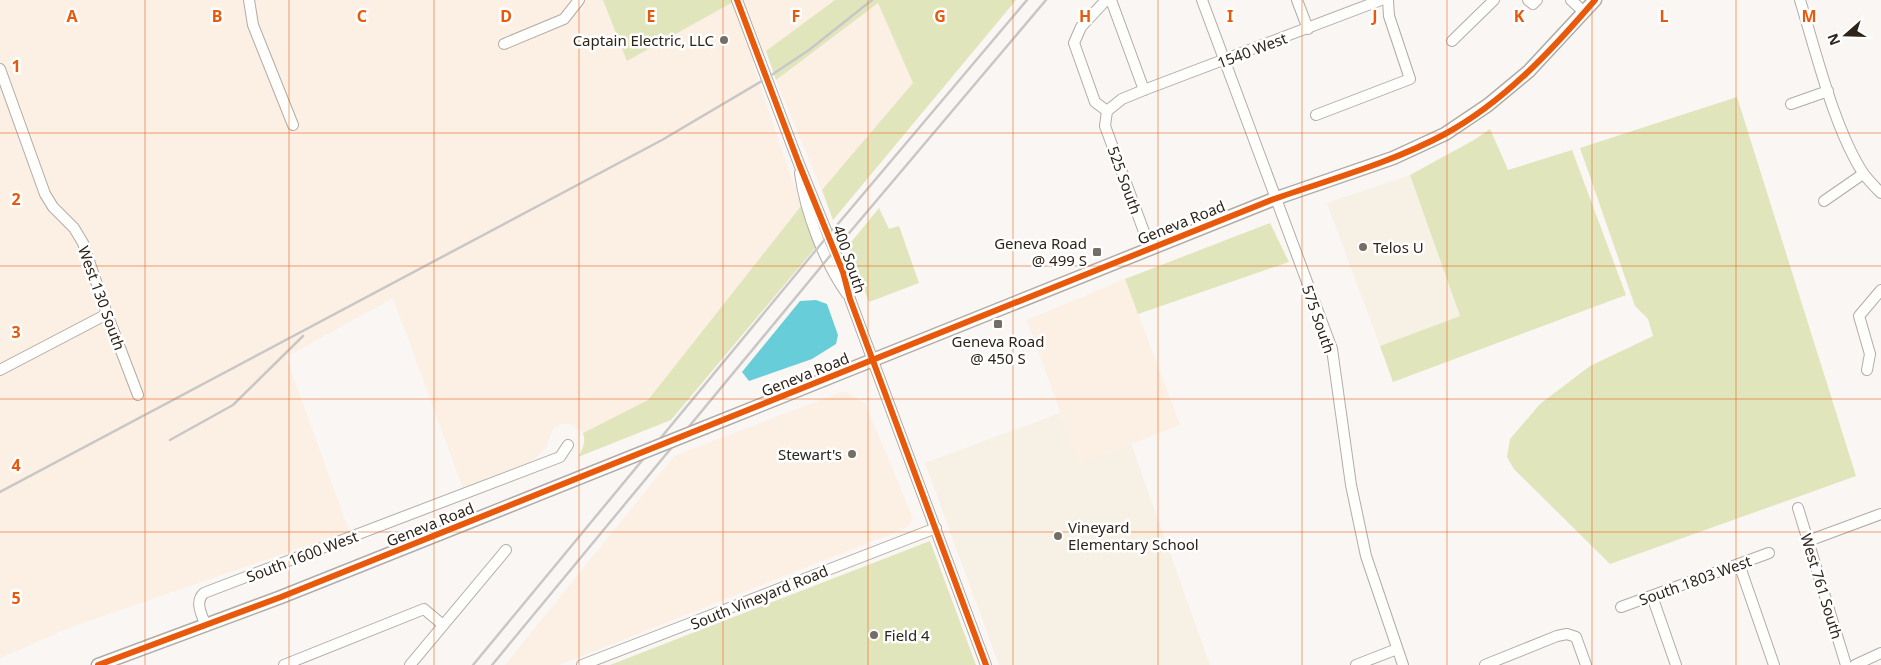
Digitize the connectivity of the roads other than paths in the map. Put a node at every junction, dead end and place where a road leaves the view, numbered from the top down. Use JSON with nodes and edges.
{"nodes":[{"id":1,"x":249,"y":0,"type":"edge"},
{"id":2,"x":579,"y":0,"type":"edge"},
{"id":3,"x":737,"y":0,"type":"edge"},
{"id":4,"x":1106,"y":0,"type":"edge"},
{"id":5,"x":1111,"y":0,"type":"edge"},
{"id":6,"x":1202,"y":0,"type":"edge"},
{"id":7,"x":1297,"y":0,"type":"edge"},
{"id":8,"x":1381,"y":0,"type":"edge"},
{"id":9,"x":1388,"y":0,"type":"edge"},
{"id":10,"x":1494,"y":0,"type":"edge"},
{"id":11,"x":1572,"y":0,"type":"edge"},
{"id":12,"x":1594,"y":0,"type":"edge"},
{"id":13,"x":1800,"y":0,"type":"edge"},
{"id":14,"x":1584,"y":12,"type":"junction"},
{"id":15,"x":1308,"y":29,"type":"junction"},
{"id":16,"x":1452,"y":41,"type":"dead end"},
{"id":17,"x":504,"y":44,"type":"dead end"},
{"id":18,"x":1224,"y":61,"type":"junction"},
{"id":19,"x":0,"y":69,"type":"edge"},
{"id":20,"x":1144,"y":90,"type":"junction"},
{"id":21,"x":1828,"y":90,"type":"junction"},
{"id":22,"x":1791,"y":104,"type":"dead end"},
{"id":23,"x":1107,"y":111,"type":"junction"},
{"id":24,"x":1316,"y":115,"type":"dead end"},
{"id":25,"x":293,"y":125,"type":"dead end"},
{"id":26,"x":1863,"y":174,"type":"junction"},
{"id":27,"x":1881,"y":193,"type":"edge"},
{"id":28,"x":1274,"y":199,"type":"junction"},
{"id":29,"x":1824,"y":201,"type":"dead end"},
{"id":30,"x":1150,"y":248,"type":"junction"},
{"id":31,"x":1881,"y":290,"type":"edge"},
{"id":32,"x":107,"y":314,"type":"junction"},
{"id":33,"x":873,"y":360,"type":"junction"},
{"id":34,"x":0,"y":370,"type":"edge"},
{"id":35,"x":1867,"y":370,"type":"dead end"},
{"id":36,"x":138,"y":395,"type":"dead end"},
{"id":37,"x":568,"y":445,"type":"dead end"},
{"id":38,"x":1798,"y":508,"type":"dead end"},
{"id":39,"x":1880,"y":518,"type":"edge"},
{"id":40,"x":936,"y":528,"type":"junction"},
{"id":41,"x":1808,"y":541,"type":"junction"},
{"id":42,"x":506,"y":550,"type":"dead end"},
{"id":43,"x":1769,"y":553,"type":"dead end"},
{"id":44,"x":1739,"y":564,"type":"junction"},
{"id":45,"x":1652,"y":596,"type":"junction"},
{"id":46,"x":1621,"y":607,"type":"dead end"},
{"id":47,"x":443,"y":625,"type":"junction"},
{"id":48,"x":206,"y":626,"type":"junction"},
{"id":49,"x":1398,"y":649,"type":"junction"},
{"id":50,"x":1881,"y":653,"type":"edge"},
{"id":51,"x":98,"y":665,"type":"edge"},
{"id":52,"x":284,"y":665,"type":"edge"},
{"id":53,"x":410,"y":665,"type":"edge"},
{"id":54,"x":582,"y":665,"type":"edge"},
{"id":55,"x":986,"y":665,"type":"edge"},
{"id":56,"x":1356,"y":665,"type":"edge"},
{"id":57,"x":1404,"y":665,"type":"edge"},
{"id":58,"x":1485,"y":665,"type":"edge"},
{"id":59,"x":1586,"y":665,"type":"edge"},
{"id":60,"x":1676,"y":665,"type":"edge"},
{"id":61,"x":1774,"y":665,"type":"edge"},
{"id":62,"x":1846,"y":665,"type":"edge"},
{"id":63,"x":1855,"y":665,"type":"edge"}],
"edges":[{"from":1,"to":25,"type":"street"},
{"from":2,"to":17,"type":"street"},
{"from":3,"to":33,"type":"street","name":"400 South"},
{"from":4,"to":23,"type":"street"},
{"from":5,"to":20,"type":"street"},
{"from":6,"to":18,"type":"street","name":"575 South"},
{"from":7,"to":15,"type":"street"},
{"from":8,"to":15,"type":"street","name":"1540 West"},
{"from":9,"to":24,"type":"street"},
{"from":10,"to":16,"type":"street"},
{"from":11,"to":14,"type":"street"},
{"from":12,"to":14,"type":"main road","name":"Geneva Road"},
{"from":13,"to":21,"type":"street"},
{"from":14,"to":28,"type":"main road","name":"Geneva Road"},
{"from":15,"to":18,"type":"street","name":"1540 West"},
{"from":18,"to":20,"type":"street","name":"1540 West"},
{"from":18,"to":28,"type":"street","name":"575 South"},
{"from":19,"to":32,"type":"street","name":"West 130 South"},
{"from":20,"to":23,"type":"street","name":"1540 West"},
{"from":21,"to":22,"type":"street"},
{"from":21,"to":26,"type":"street"},
{"from":23,"to":30,"type":"street","name":"525 South"},
{"from":26,"to":27,"type":"street"},
{"from":26,"to":29,"type":"street"},
{"from":28,"to":30,"type":"main road","name":"Geneva Road"},
{"from":28,"to":49,"type":"street","name":"575 South"},
{"from":30,"to":33,"type":"main road","name":"Geneva Road"},
{"from":31,"to":35,"type":"street"},
{"from":32,"to":34,"type":"street"},
{"from":32,"to":36,"type":"street","name":"West 130 South"},
{"from":33,"to":40,"type":"street","name":"400 South"},
{"from":33,"to":48,"type":"main road","name":"Geneva Road","bridge":true},
{"from":37,"to":48,"type":"street","name":"South 1600 West"},
{"from":38,"to":41,"type":"street","name":"West 761 South"},
{"from":39,"to":41,"type":"street"},
{"from":40,"to":54,"type":"street","name":"South Vineyard Road"},
{"from":40,"to":55,"type":"street","name":"400 South"},
{"from":41,"to":62,"type":"street","name":"West 761 South"},
{"from":42,"to":47,"type":"street"},
{"from":43,"to":44,"type":"street","name":"South 1803 West"},
{"from":44,"to":45,"type":"street","name":"South 1803 West"},
{"from":44,"to":61,"type":"street"},
{"from":45,"to":46,"type":"street","name":"South 1803 West"},
{"from":45,"to":60,"type":"street"},
{"from":47,"to":52,"type":"street"},
{"from":47,"to":53,"type":"street"},
{"from":48,"to":51,"type":"main road","name":"Geneva Road"},
{"from":49,"to":56,"type":"street"},
{"from":49,"to":57,"type":"street","name":"575 South"},
{"from":50,"to":63,"type":"street"},
{"from":58,"to":59,"type":"street"}]}
